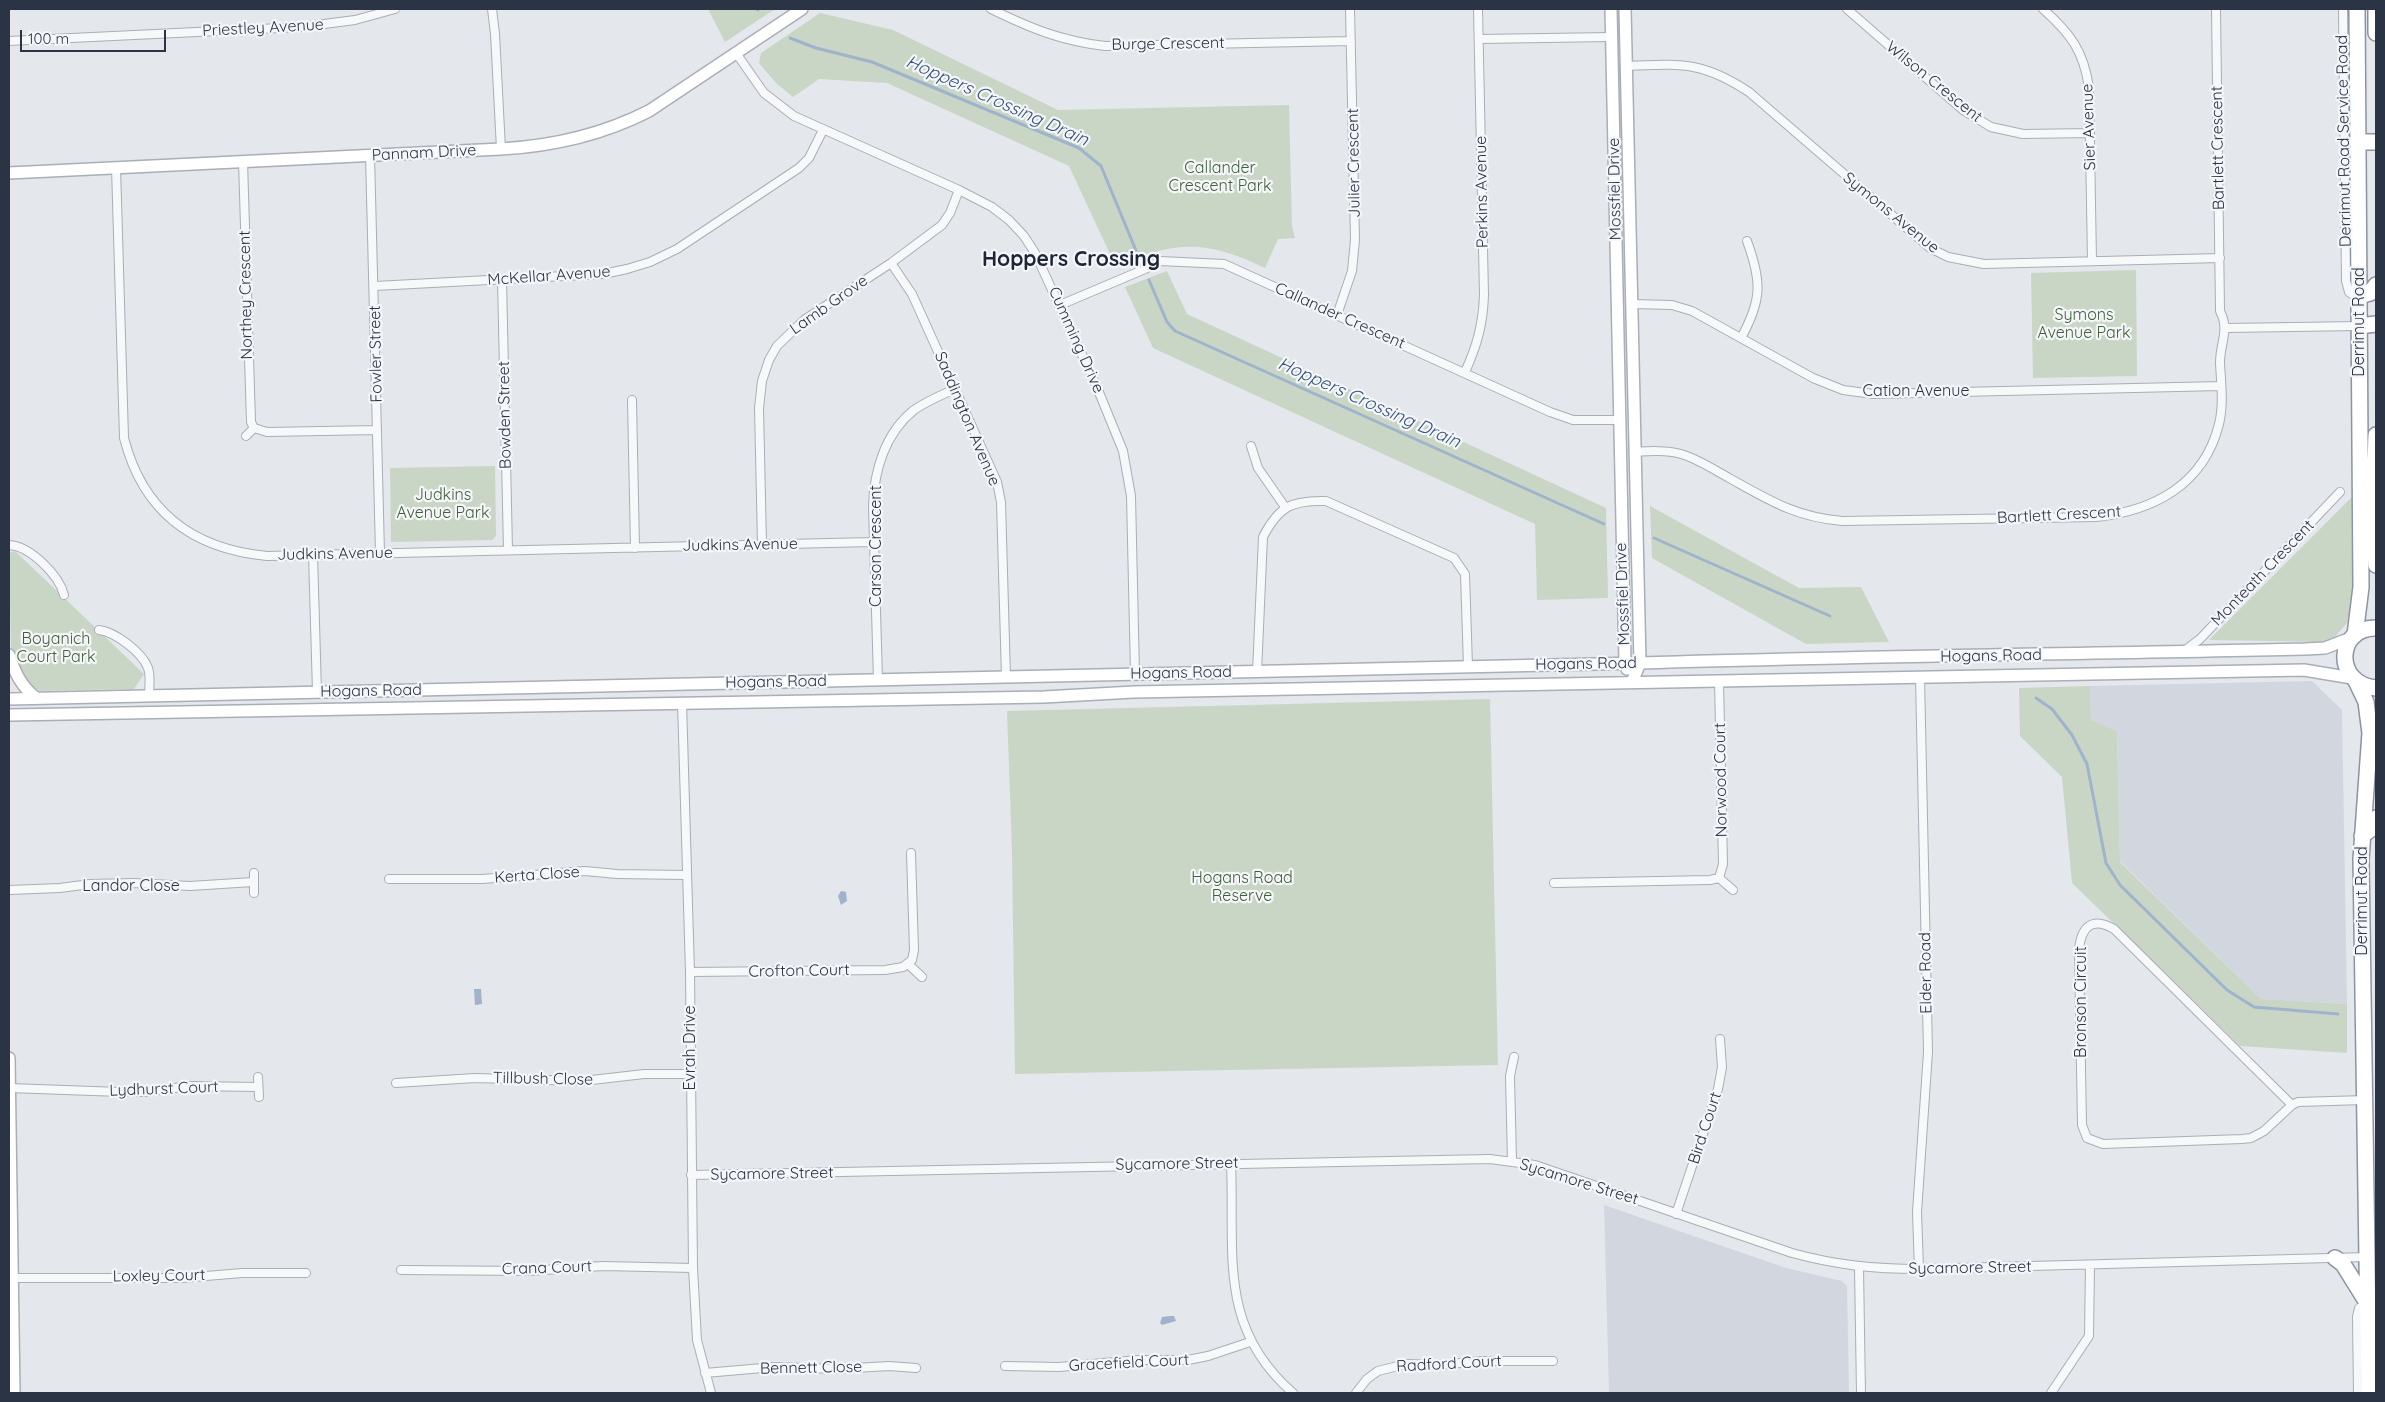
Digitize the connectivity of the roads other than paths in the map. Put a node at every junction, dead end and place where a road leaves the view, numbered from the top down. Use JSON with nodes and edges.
{"nodes":[{"id":1,"x":395,"y":9,"type":"edge"},
{"id":2,"x":492,"y":9,"type":"edge"},
{"id":3,"x":802,"y":9,"type":"edge"},
{"id":4,"x":991,"y":9,"type":"edge"},
{"id":5,"x":1350,"y":9,"type":"edge"},
{"id":6,"x":1478,"y":9,"type":"edge"},
{"id":7,"x":1611,"y":9,"type":"edge"},
{"id":8,"x":1625,"y":9,"type":"edge"},
{"id":9,"x":1847,"y":9,"type":"edge"},
{"id":10,"x":2043,"y":9,"type":"edge"},
{"id":11,"x":2216,"y":9,"type":"edge"},
{"id":12,"x":2342,"y":9,"type":"edge"},
{"id":13,"x":2357,"y":9,"type":"edge"},
{"id":14,"x":2376,"y":9,"type":"edge"},
{"id":15,"x":2376,"y":33,"type":"edge"},
{"id":16,"x":1611,"y":37,"type":"junction"},
{"id":17,"x":1626,"y":37,"type":"junction"},
{"id":18,"x":1479,"y":39,"type":"junction"},
{"id":19,"x":1351,"y":41,"type":"junction"},
{"id":20,"x":9,"y":42,"type":"edge"},
{"id":21,"x":736,"y":53,"type":"junction"},
{"id":22,"x":1612,"y":66,"type":"junction"},
{"id":23,"x":1627,"y":66,"type":"junction"},
{"id":24,"x":823,"y":130,"type":"junction"},
{"id":25,"x":2090,"y":133,"type":"junction"},
{"id":26,"x":2358,"y":142,"type":"junction"},
{"id":27,"x":2376,"y":142,"type":"edge"},
{"id":28,"x":501,"y":149,"type":"junction"},
{"id":29,"x":370,"y":155,"type":"junction"},
{"id":30,"x":243,"y":161,"type":"junction"},
{"id":31,"x":116,"y":168,"type":"junction"},
{"id":32,"x":9,"y":173,"type":"edge"},
{"id":33,"x":959,"y":190,"type":"junction"},
{"id":34,"x":1747,"y":241,"type":"dead end"},
{"id":35,"x":2220,"y":258,"type":"junction"},
{"id":36,"x":2092,"y":261,"type":"junction"},
{"id":37,"x":891,"y":263,"type":"junction"},
{"id":38,"x":502,"y":280,"type":"junction"},
{"id":39,"x":2376,"y":285,"type":"edge"},
{"id":40,"x":375,"y":286,"type":"junction"},
{"id":41,"x":2359,"y":296,"type":"junction"},
{"id":42,"x":1632,"y":304,"type":"junction"},
{"id":43,"x":1060,"y":305,"type":"junction"},
{"id":44,"x":1617,"y":305,"type":"junction"},
{"id":45,"x":1337,"y":315,"type":"junction"},
{"id":46,"x":2376,"y":324,"type":"edge"},
{"id":47,"x":2359,"y":326,"type":"junction"},
{"id":48,"x":2226,"y":328,"type":"junction"},
{"id":49,"x":1741,"y":338,"type":"junction"},
{"id":50,"x":1464,"y":372,"type":"junction"},
{"id":51,"x":2221,"y":386,"type":"junction"},
{"id":52,"x":955,"y":389,"type":"junction"},
{"id":53,"x":632,"y":400,"type":"dead end"},
{"id":54,"x":1620,"y":420,"type":"junction"},
{"id":55,"x":1634,"y":421,"type":"junction"},
{"id":56,"x":254,"y":428,"type":"junction"},
{"id":57,"x":377,"y":430,"type":"junction"},
{"id":58,"x":2376,"y":434,"type":"edge"},
{"id":59,"x":246,"y":436,"type":"dead end"},
{"id":60,"x":1251,"y":446,"type":"dead end"},
{"id":61,"x":1620,"y":452,"type":"junction"},
{"id":62,"x":1635,"y":452,"type":"junction"},
{"id":63,"x":2340,"y":492,"type":"dead end"},
{"id":64,"x":1285,"y":507,"type":"junction"},
{"id":65,"x":874,"y":542,"type":"junction"},
{"id":66,"x":762,"y":544,"type":"junction"},
{"id":67,"x":9,"y":545,"type":"edge"},
{"id":68,"x":635,"y":548,"type":"junction"},
{"id":69,"x":508,"y":550,"type":"junction"},
{"id":70,"x":380,"y":553,"type":"junction"},
{"id":71,"x":313,"y":554,"type":"junction"},
{"id":72,"x":2376,"y":565,"type":"edge"},
{"id":73,"x":64,"y":595,"type":"dead end"},
{"id":74,"x":2376,"y":628,"type":"edge"},
{"id":75,"x":99,"y":630,"type":"dead end"},
{"id":76,"x":2353,"y":637,"type":"junction"},
{"id":77,"x":2182,"y":652,"type":"junction"},
{"id":78,"x":9,"y":656,"type":"edge"},
{"id":79,"x":1918,"y":657,"type":"junction"},
{"id":80,"x":1640,"y":663,"type":"junction"},
{"id":81,"x":1625,"y":664,"type":"junction"},
{"id":82,"x":1468,"y":667,"type":"junction"},
{"id":83,"x":1257,"y":672,"type":"junction"},
{"id":84,"x":1135,"y":674,"type":"junction"},
{"id":85,"x":1036,"y":676,"type":"junction"},
{"id":86,"x":1006,"y":677,"type":"junction"},
{"id":87,"x":1920,"y":677,"type":"junction"},
{"id":88,"x":2354,"y":679,"type":"junction"},
{"id":89,"x":878,"y":680,"type":"junction"},
{"id":90,"x":1719,"y":681,"type":"junction"},
{"id":91,"x":1632,"y":682,"type":"junction"},
{"id":92,"x":681,"y":684,"type":"junction"},
{"id":93,"x":2376,"y":688,"type":"edge"},
{"id":94,"x":317,"y":692,"type":"junction"},
{"id":95,"x":1134,"y":692,"type":"junction"},
{"id":96,"x":149,"y":696,"type":"junction"},
{"id":97,"x":1044,"y":696,"type":"junction"},
{"id":98,"x":36,"y":698,"type":"junction"},
{"id":99,"x":9,"y":699,"type":"edge"},
{"id":100,"x":682,"y":702,"type":"junction"},
{"id":101,"x":9,"y":715,"type":"edge"},
{"id":102,"x":2376,"y":818,"type":"edge"},
{"id":103,"x":2362,"y":836,"type":"junction"},
{"id":104,"x":912,"y":854,"type":"dead end"},
{"id":105,"x":254,"y":873,"type":"dead end"},
{"id":106,"x":686,"y":875,"type":"junction"},
{"id":107,"x":1719,"y":878,"type":"junction"},
{"id":108,"x":388,"y":879,"type":"dead end"},
{"id":109,"x":253,"y":882,"type":"junction"},
{"id":110,"x":1554,"y":884,"type":"dead end"},
{"id":111,"x":9,"y":890,"type":"edge"},
{"id":112,"x":1733,"y":890,"type":"dead end"},
{"id":113,"x":254,"y":893,"type":"dead end"},
{"id":114,"x":908,"y":964,"type":"junction"},
{"id":115,"x":690,"y":972,"type":"junction"},
{"id":116,"x":922,"y":977,"type":"dead end"},
{"id":117,"x":2369,"y":977,"type":"edge"},
{"id":118,"x":1720,"y":1039,"type":"dead end"},
{"id":119,"x":1514,"y":1057,"type":"dead end"},
{"id":120,"x":9,"y":1058,"type":"edge"},
{"id":121,"x":690,"y":1074,"type":"junction"},
{"id":122,"x":258,"y":1077,"type":"dead end"},
{"id":123,"x":396,"y":1084,"type":"dead end"},
{"id":124,"x":258,"y":1087,"type":"junction"},
{"id":125,"x":9,"y":1088,"type":"edge"},
{"id":126,"x":259,"y":1097,"type":"dead end"},
{"id":127,"x":2370,"y":1100,"type":"edge"},
{"id":128,"x":2292,"y":1105,"type":"junction"},
{"id":129,"x":1512,"y":1161,"type":"junction"},
{"id":130,"x":1231,"y":1163,"type":"junction"},
{"id":131,"x":691,"y":1175,"type":"junction"},
{"id":132,"x":1676,"y":1214,"type":"junction"},
{"id":133,"x":2372,"y":1257,"type":"edge"},
{"id":134,"x":2335,"y":1258,"type":"junction"},
{"id":135,"x":2090,"y":1265,"type":"junction"},
{"id":136,"x":693,"y":1268,"type":"junction"},
{"id":137,"x":1858,"y":1268,"type":"junction"},
{"id":138,"x":1919,"y":1269,"type":"junction"},
{"id":139,"x":401,"y":1270,"type":"dead end"},
{"id":140,"x":306,"y":1273,"type":"dead end"},
{"id":141,"x":12,"y":1278,"type":"junction"},
{"id":142,"x":11,"y":1301,"type":"edge"},
{"id":143,"x":2368,"y":1304,"type":"junction"},
{"id":144,"x":1250,"y":1342,"type":"junction"},
{"id":145,"x":11,"y":1359,"type":"edge"},
{"id":146,"x":1553,"y":1361,"type":"dead end"},
{"id":147,"x":1005,"y":1366,"type":"dead end"},
{"id":148,"x":916,"y":1368,"type":"dead end"},
{"id":149,"x":705,"y":1373,"type":"junction"},
{"id":150,"x":14,"y":1393,"type":"edge"},
{"id":151,"x":711,"y":1393,"type":"edge"},
{"id":152,"x":1293,"y":1393,"type":"edge"},
{"id":153,"x":1356,"y":1393,"type":"edge"},
{"id":154,"x":1862,"y":1393,"type":"edge"},
{"id":155,"x":2051,"y":1393,"type":"edge"},
{"id":156,"x":2358,"y":1393,"type":"edge"},
{"id":157,"x":2369,"y":1393,"type":"edge"}],
"edges":[{"from":1,"to":20,"type":"street","name":"Priestley Avenue"},
{"from":2,"to":28,"type":"street"},
{"from":3,"to":21,"type":"street","name":"Pannam Drive"},
{"from":4,"to":19,"type":"street","name":"Burge Crescent"},
{"from":5,"to":19,"type":"street","name":"Julier Crescent"},
{"from":6,"to":18,"type":"street","name":"Perkins Avenue"},
{"from":7,"to":16,"type":"street","name":"Mossfiel Drive"},
{"from":8,"to":17,"type":"street","name":"Mossfiel Drive"},
{"from":9,"to":25,"type":"street","name":"Wilson Crescent"},
{"from":10,"to":25,"type":"street","name":"Sier Avenue"},
{"from":11,"to":35,"type":"street","name":"Bartlett Crescent"},
{"from":12,"to":41,"type":"street","name":"Derrimut Road Service Road"},
{"from":13,"to":26,"type":"highway","name":"Derrimut Road"},
{"from":14,"to":15,"type":"highway"},
{"from":16,"to":17,"type":"street"},
{"from":16,"to":18,"type":"street"},
{"from":16,"to":22,"type":"street","name":"Mossfiel Drive"},
{"from":17,"to":23,"type":"street","name":"Mossfiel Drive"},
{"from":18,"to":50,"type":"street","name":"Perkins Avenue"},
{"from":19,"to":45,"type":"street","name":"Julier Crescent"},
{"from":21,"to":24,"type":"street","name":"Cumming Drive"},
{"from":21,"to":28,"type":"street","name":"Pannam Drive"},
{"from":22,"to":23,"type":"street"},
{"from":22,"to":44,"type":"street","name":"Mossfiel Drive"},
{"from":23,"to":36,"type":"street","name":"Symons Avenue"},
{"from":23,"to":42,"type":"street","name":"Mossfiel Drive"},
{"from":24,"to":33,"type":"street","name":"Cumming Drive"},
{"from":24,"to":38,"type":"street","name":"McKellar Avenue"},
{"from":25,"to":36,"type":"street","name":"Sier Avenue"},
{"from":26,"to":27,"type":"highway"},
{"from":26,"to":41,"type":"highway","name":"Derrimut Road"},
{"from":28,"to":29,"type":"street","name":"Pannam Drive"},
{"from":29,"to":30,"type":"street","name":"Pannam Drive"},
{"from":29,"to":40,"type":"street","name":"Fowler Street"},
{"from":30,"to":31,"type":"street","name":"Pannam Drive"},
{"from":30,"to":56,"type":"street","name":"Northey Crescent"},
{"from":31,"to":32,"type":"street","name":"Pannam Drive"},
{"from":31,"to":71,"type":"street","name":"Judkins Avenue"},
{"from":33,"to":37,"type":"street","name":"Lamb Grove"},
{"from":33,"to":43,"type":"street","name":"Cumming Drive"},
{"from":34,"to":49,"type":"street"},
{"from":35,"to":36,"type":"street","name":"Symons Avenue"},
{"from":35,"to":48,"type":"street","name":"Bartlett Crescent"},
{"from":37,"to":52,"type":"street","name":"Saddington Avenue"},
{"from":37,"to":66,"type":"street","name":"Lamb Grove"},
{"from":38,"to":40,"type":"street","name":"McKellar Avenue"},
{"from":38,"to":69,"type":"street","name":"Bowden Street"},
{"from":39,"to":41,"type":"highway"},
{"from":40,"to":57,"type":"street","name":"Fowler Street"},
{"from":41,"to":47,"type":"highway","name":"Derrimut Road"},
{"from":42,"to":44,"type":"street"},
{"from":42,"to":49,"type":"street","name":"Cation Avenue"},
{"from":42,"to":55,"type":"street","name":"Mossfiel Drive"},
{"from":43,"to":45,"type":"street","name":"Callander Crescent"},
{"from":43,"to":84,"type":"street","name":"Cumming Drive"},
{"from":44,"to":54,"type":"street","name":"Mossfiel Drive"},
{"from":45,"to":50,"type":"street","name":"Callander Crescent"},
{"from":46,"to":47,"type":"highway"},
{"from":47,"to":48,"type":"street"},
{"from":47,"to":76,"type":"highway","name":"Derrimut Road"},
{"from":48,"to":51,"type":"street","name":"Bartlett Crescent"},
{"from":49,"to":51,"type":"street","name":"Cation Avenue"},
{"from":50,"to":54,"type":"street","name":"Callander Crescent"},
{"from":51,"to":62,"type":"street","name":"Bartlett Crescent"},
{"from":52,"to":65,"type":"street","name":"Carson Crescent"},
{"from":52,"to":86,"type":"street","name":"Saddington Avenue"},
{"from":53,"to":68,"type":"street"},
{"from":54,"to":55,"type":"street"},
{"from":54,"to":61,"type":"street","name":"Mossfiel Drive"},
{"from":55,"to":62,"type":"street","name":"Mossfiel Drive"},
{"from":56,"to":57,"type":"street"},
{"from":56,"to":59,"type":"street"},
{"from":57,"to":70,"type":"street","name":"Fowler Street"},
{"from":58,"to":72,"type":"highway"},
{"from":60,"to":64,"type":"street"},
{"from":61,"to":62,"type":"street"},
{"from":61,"to":81,"type":"street","name":"Mossfiel Drive"},
{"from":62,"to":80,"type":"street","name":"Mossfiel Drive"},
{"from":63,"to":77,"type":"street","name":"Monteath Crescent"},
{"from":64,"to":82,"type":"street"},
{"from":64,"to":83,"type":"street"},
{"from":65,"to":66,"type":"street","name":"Judkins Avenue"},
{"from":65,"to":89,"type":"street","name":"Carson Crescent"},
{"from":66,"to":68,"type":"street","name":"Judkins Avenue"},
{"from":67,"to":73,"type":"street"},
{"from":68,"to":69,"type":"street","name":"Judkins Avenue"},
{"from":69,"to":70,"type":"street","name":"Judkins Avenue"},
{"from":70,"to":71,"type":"street","name":"Judkins Avenue"},
{"from":71,"to":94,"type":"street"},
{"from":74,"to":76,"type":"highway"},
{"from":75,"to":96,"type":"street"},
{"from":76,"to":77,"type":"street","name":"Hogans Road"},
{"from":76,"to":88,"type":"highway","name":"Derrimut Road"},
{"from":77,"to":79,"type":"street","name":"Hogans Road"},
{"from":78,"to":98,"type":"street"},
{"from":79,"to":80,"type":"street","name":"Hogans Road"},
{"from":79,"to":87,"type":"street"},
{"from":80,"to":81,"type":"street","name":"Hogans Road"},
{"from":80,"to":91,"type":"street","name":"Mossfiel Drive"},
{"from":81,"to":82,"type":"street","name":"Hogans Road"},
{"from":81,"to":91,"type":"street","name":"Mossfiel Drive"},
{"from":82,"to":83,"type":"street","name":"Hogans Road"},
{"from":83,"to":84,"type":"street","name":"Hogans Road"},
{"from":84,"to":85,"type":"street","name":"Hogans Road"},
{"from":84,"to":95,"type":"street"},
{"from":85,"to":86,"type":"street","name":"Hogans Road"},
{"from":85,"to":97,"type":"street"},
{"from":86,"to":89,"type":"street","name":"Hogans Road"},
{"from":87,"to":88,"type":"street","name":"Hogans Road"},
{"from":87,"to":90,"type":"street","name":"Hogans Road"},
{"from":87,"to":138,"type":"street","name":"Elder Road"},
{"from":88,"to":93,"type":"highway"},
{"from":88,"to":103,"type":"highway","name":"Derrimut Road"},
{"from":89,"to":92,"type":"street","name":"Hogans Road"},
{"from":90,"to":91,"type":"street","name":"Hogans Road"},
{"from":90,"to":107,"type":"street","name":"Norwood Court"},
{"from":91,"to":95,"type":"street","name":"Hogans Road"},
{"from":92,"to":94,"type":"street","name":"Hogans Road"},
{"from":92,"to":100,"type":"street"},
{"from":94,"to":96,"type":"street","name":"Hogans Road"},
{"from":95,"to":97,"type":"street","name":"Hogans Road"},
{"from":96,"to":98,"type":"street","name":"Hogans Road"},
{"from":97,"to":100,"type":"street","name":"Hogans Road"},
{"from":98,"to":99,"type":"street","name":"Hogans Road"},
{"from":100,"to":101,"type":"street","name":"Hogans Road"},
{"from":100,"to":106,"type":"street","name":"Evrah Drive"},
{"from":102,"to":103,"type":"highway"},
{"from":103,"to":117,"type":"highway","name":"Derrimut Road"},
{"from":104,"to":114,"type":"street"},
{"from":105,"to":109,"type":"street"},
{"from":106,"to":108,"type":"street","name":"Kerta Close"},
{"from":106,"to":115,"type":"street","name":"Evrah Drive"},
{"from":107,"to":110,"type":"street"},
{"from":107,"to":112,"type":"street"},
{"from":109,"to":111,"type":"street","name":"Landor Close"},
{"from":109,"to":113,"type":"street"},
{"from":114,"to":115,"type":"street","name":"Crofton Court"},
{"from":114,"to":116,"type":"street"},
{"from":115,"to":121,"type":"street","name":"Evrah Drive"},
{"from":117,"to":127,"type":"highway","name":"Derrimut Road"},
{"from":118,"to":132,"type":"street","name":"Bird Court"},
{"from":119,"to":129,"type":"street"},
{"from":120,"to":125,"type":"street"},
{"from":121,"to":123,"type":"street","name":"Tillbush Close"},
{"from":121,"to":131,"type":"street","name":"Evrah Drive"},
{"from":122,"to":124,"type":"street"},
{"from":124,"to":125,"type":"street","name":"Lydhurst Court"},
{"from":124,"to":126,"type":"street"},
{"from":125,"to":141,"type":"street"},
{"from":127,"to":128,"type":"street"},
{"from":127,"to":133,"type":"highway","name":"Derrimut Road"},
{"from":128,"to":128,"type":"street","name":"Bronson Circuit"},
{"from":129,"to":130,"type":"street","name":"Sycamore Street"},
{"from":129,"to":132,"type":"street","name":"Sycamore Street"},
{"from":130,"to":131,"type":"street","name":"Sycamore Street"},
{"from":130,"to":144,"type":"street"},
{"from":131,"to":136,"type":"street","name":"Evrah Drive"},
{"from":132,"to":137,"type":"street","name":"Sycamore Street"},
{"from":133,"to":134,"type":"street","name":"Sycamore Street"},
{"from":133,"to":143,"type":"highway","name":"Derrimut Road"},
{"from":134,"to":135,"type":"street","name":"Sycamore Street"},
{"from":134,"to":143,"type":"highway"},
{"from":135,"to":138,"type":"street","name":"Sycamore Street"},
{"from":135,"to":155,"type":"street"},
{"from":136,"to":139,"type":"street","name":"Crana Court"},
{"from":136,"to":149,"type":"street","name":"Evrah Drive"},
{"from":137,"to":138,"type":"street","name":"Sycamore Street"},
{"from":137,"to":154,"type":"street"},
{"from":140,"to":141,"type":"street","name":"Loxley Court"},
{"from":141,"to":142,"type":"street"},
{"from":142,"to":145,"type":"street"},
{"from":143,"to":156,"type":"street"},
{"from":143,"to":157,"type":"highway","name":"Derrimut Road"},
{"from":144,"to":147,"type":"street","name":"Gracefield Court"},
{"from":144,"to":152,"type":"street"},
{"from":145,"to":150,"type":"street"},
{"from":146,"to":153,"type":"street","name":"Radford Court"},
{"from":148,"to":149,"type":"street","name":"Bennett Close"},
{"from":149,"to":151,"type":"street","name":"Evrah Drive"}]}
